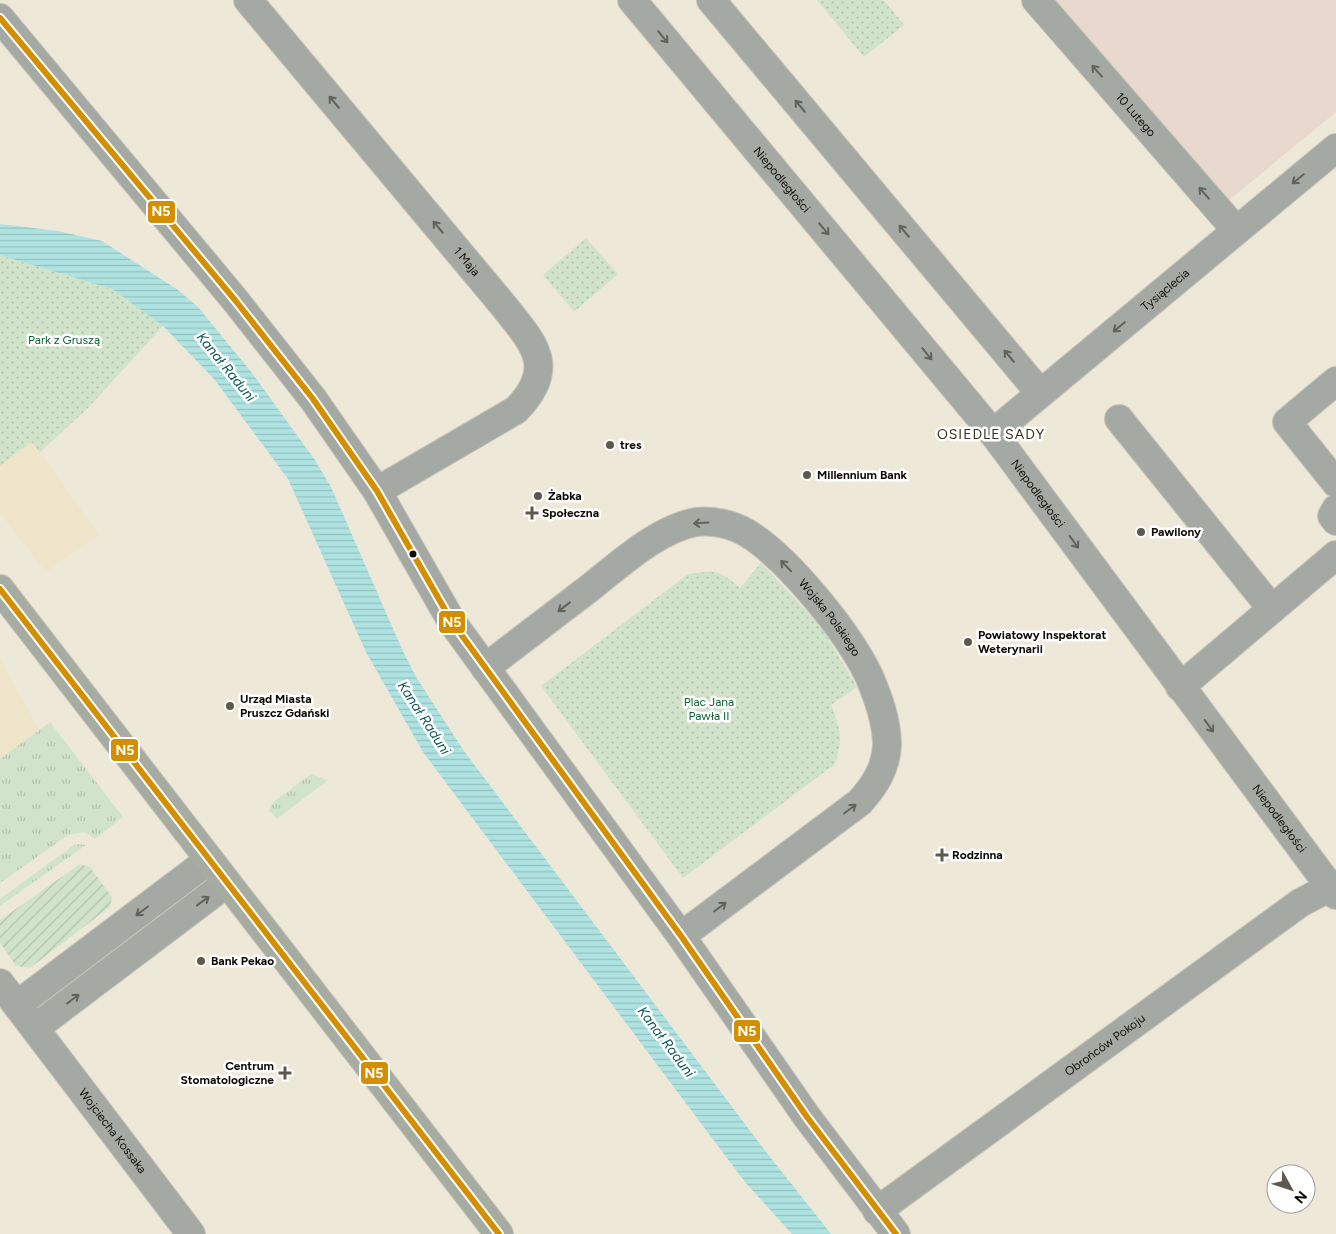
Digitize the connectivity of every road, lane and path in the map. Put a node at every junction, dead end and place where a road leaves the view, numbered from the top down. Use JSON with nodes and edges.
{"nodes":[{"id":1,"x":248,"y":0,"type":"edge"},
{"id":2,"x":632,"y":0,"type":"edge"},
{"id":3,"x":711,"y":0,"type":"edge"},
{"id":4,"x":1036,"y":0,"type":"edge"},
{"id":5,"x":0,"y":18,"type":"edge"},
{"id":6,"x":1336,"y":148,"type":"edge"},
{"id":7,"x":1236,"y":230,"type":"junction"},
{"id":8,"x":1336,"y":381,"type":"edge"},
{"id":9,"x":1040,"y":393,"type":"junction"},
{"id":10,"x":1120,"y":419,"type":"dead end"},
{"id":11,"x":993,"y":432,"type":"junction"},
{"id":12,"x":1336,"y":483,"type":"edge"},
{"id":13,"x":377,"y":491,"type":"junction"},
{"id":14,"x":1336,"y":509,"type":"edge"},
{"id":15,"x":1336,"y":521,"type":"edge"},
{"id":16,"x":1336,"y":555,"type":"edge"},
{"id":17,"x":0,"y":588,"type":"edge"},
{"id":18,"x":1272,"y":609,"type":"junction"},
{"id":19,"x":485,"y":668,"type":"junction"},
{"id":20,"x":1180,"y":687,"type":"junction"},
{"id":21,"x":209,"y":860,"type":"junction"},
{"id":22,"x":227,"y":883,"type":"junction"},
{"id":23,"x":1334,"y":889,"type":"edge"},
{"id":24,"x":681,"y":936,"type":"junction"},
{"id":25,"x":0,"y":983,"type":"edge"},
{"id":26,"x":17,"y":1005,"type":"junction"},
{"id":27,"x":34,"y":1028,"type":"junction"},
{"id":28,"x":877,"y":1211,"type":"junction"},
{"id":29,"x":191,"y":1234,"type":"edge"},
{"id":30,"x":499,"y":1234,"type":"edge"},
{"id":31,"x":896,"y":1234,"type":"edge"}],
"edges":[{"from":13,"to":1,"type":"street","name":"1 Maja","one_way":true},
{"from":2,"to":11,"type":"street","name":"Niepodległości","one_way":true},
{"from":9,"to":3,"type":"street","one_way":true},
{"from":7,"to":4,"type":"street","name":"10 Lutego","one_way":true},
{"from":5,"to":13,"type":"street"},
{"from":6,"to":7,"type":"street","name":"Tysiąclecia","one_way":true},
{"from":7,"to":9,"type":"street","name":"Tysiąclecia","one_way":true},
{"from":8,"to":12,"type":"street"},
{"from":9,"to":11,"type":"street","name":"Tysiąclecia"},
{"from":10,"to":18,"type":"street"},
{"from":11,"to":20,"type":"street","name":"Niepodległości","one_way":true},
{"from":13,"to":19,"type":"street"},
{"from":14,"to":15,"type":"street"},
{"from":16,"to":18,"type":"street"},
{"from":17,"to":21,"type":"main road"},
{"from":18,"to":20,"type":"street"},
{"from":19,"to":24,"type":"street"},
{"from":24,"to":19,"type":"street","name":"Wojska Polskiego","one_way":true},
{"from":20,"to":23,"type":"street","name":"Niepodległości","one_way":true},
{"from":21,"to":22,"type":"main road"},
{"from":21,"to":26,"type":"street","one_way":true},
{"from":27,"to":22,"type":"street","one_way":true},
{"from":22,"to":30,"type":"main road"},
{"from":23,"to":28,"type":"street","name":"Obrońców Pokoju"},
{"from":24,"to":28,"type":"street"},
{"from":25,"to":26,"type":"street","name":"Wojciecha Kossaka"},
{"from":26,"to":27,"type":"street","name":"Wojciecha Kossaka"},
{"from":27,"to":29,"type":"street","name":"Wojciecha Kossaka"},
{"from":28,"to":31,"type":"street"}]}
